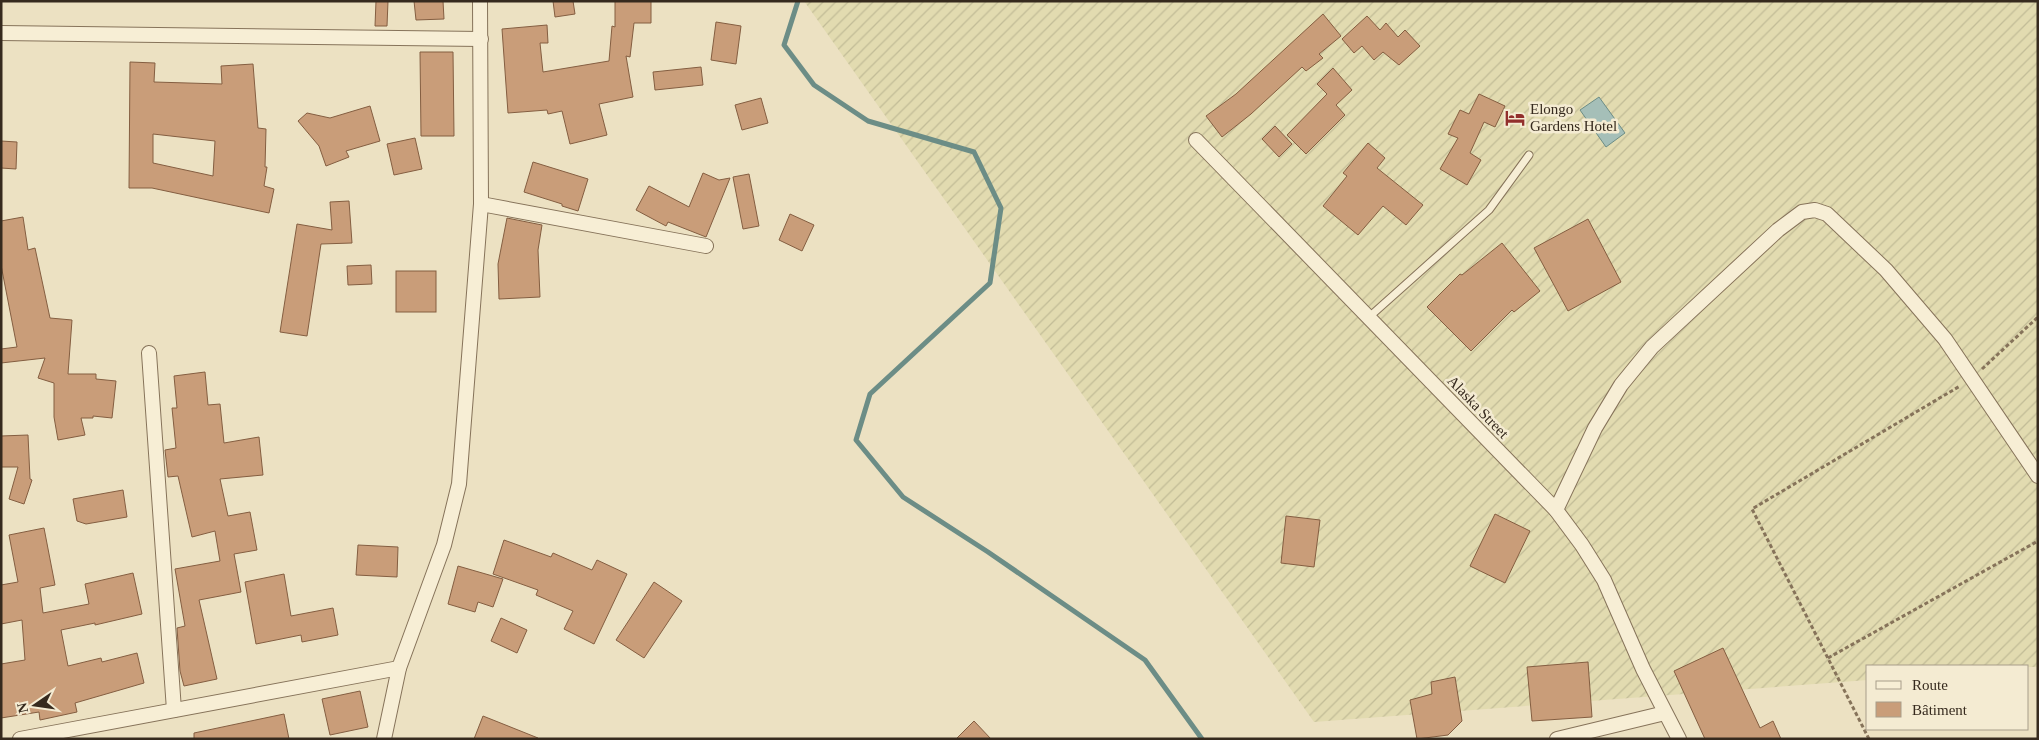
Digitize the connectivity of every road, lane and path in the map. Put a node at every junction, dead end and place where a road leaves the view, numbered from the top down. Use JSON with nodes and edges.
{"nodes":[{"id":1,"x":480,"y":1,"type":"edge"},
{"id":2,"x":1,"y":33,"type":"edge"},
{"id":3,"x":481,"y":39,"type":"junction"},
{"id":4,"x":1196,"y":140,"type":"dead end"},
{"id":5,"x":1529,"y":155,"type":"dead end"},
{"id":6,"x":481,"y":204,"type":"junction"},
{"id":7,"x":706,"y":246,"type":"dead end"},
{"id":8,"x":2038,"y":317,"type":"edge"},
{"id":9,"x":1367,"y":318,"type":"junction"},
{"id":10,"x":149,"y":353,"type":"dead end"},
{"id":11,"x":1972,"y":379,"type":"junction"},
{"id":12,"x":2038,"y":476,"type":"edge"},
{"id":13,"x":1556,"y":510,"type":"junction"},
{"id":14,"x":2038,"y":541,"type":"edge"},
{"id":15,"x":1828,"y":658,"type":"junction"},
{"id":16,"x":399,"y":668,"type":"junction"},
{"id":17,"x":174,"y":710,"type":"junction"},
{"id":18,"x":1665,"y":714,"type":"junction"},
{"id":19,"x":20,"y":739,"type":"edge"},
{"id":20,"x":384,"y":739,"type":"edge"},
{"id":21,"x":1558,"y":739,"type":"edge"},
{"id":22,"x":1679,"y":739,"type":"edge"},
{"id":23,"x":1869,"y":739,"type":"edge"}],
"edges":[{"from":1,"to":3,"type":"street"},
{"from":2,"to":3,"type":"street"},
{"from":3,"to":6,"type":"street"},
{"from":4,"to":9,"type":"street","name":"Alaska Street"},
{"from":5,"to":9,"type":"lane"},
{"from":6,"to":7,"type":"street"},
{"from":6,"to":16,"type":"street"},
{"from":8,"to":11,"type":"path"},
{"from":9,"to":13,"type":"street","name":"Alaska Street"},
{"from":10,"to":17,"type":"street"},
{"from":11,"to":12,"type":"street"},
{"from":11,"to":13,"type":"street"},
{"from":11,"to":15,"type":"path"},
{"from":13,"to":18,"type":"street","name":"Alaska Street"},
{"from":14,"to":15,"type":"path"},
{"from":15,"to":23,"type":"path"},
{"from":16,"to":17,"type":"street"},
{"from":16,"to":20,"type":"street"},
{"from":17,"to":19,"type":"street"},
{"from":18,"to":21,"type":"street"},
{"from":18,"to":22,"type":"street","name":"Alaska Street"}]}
